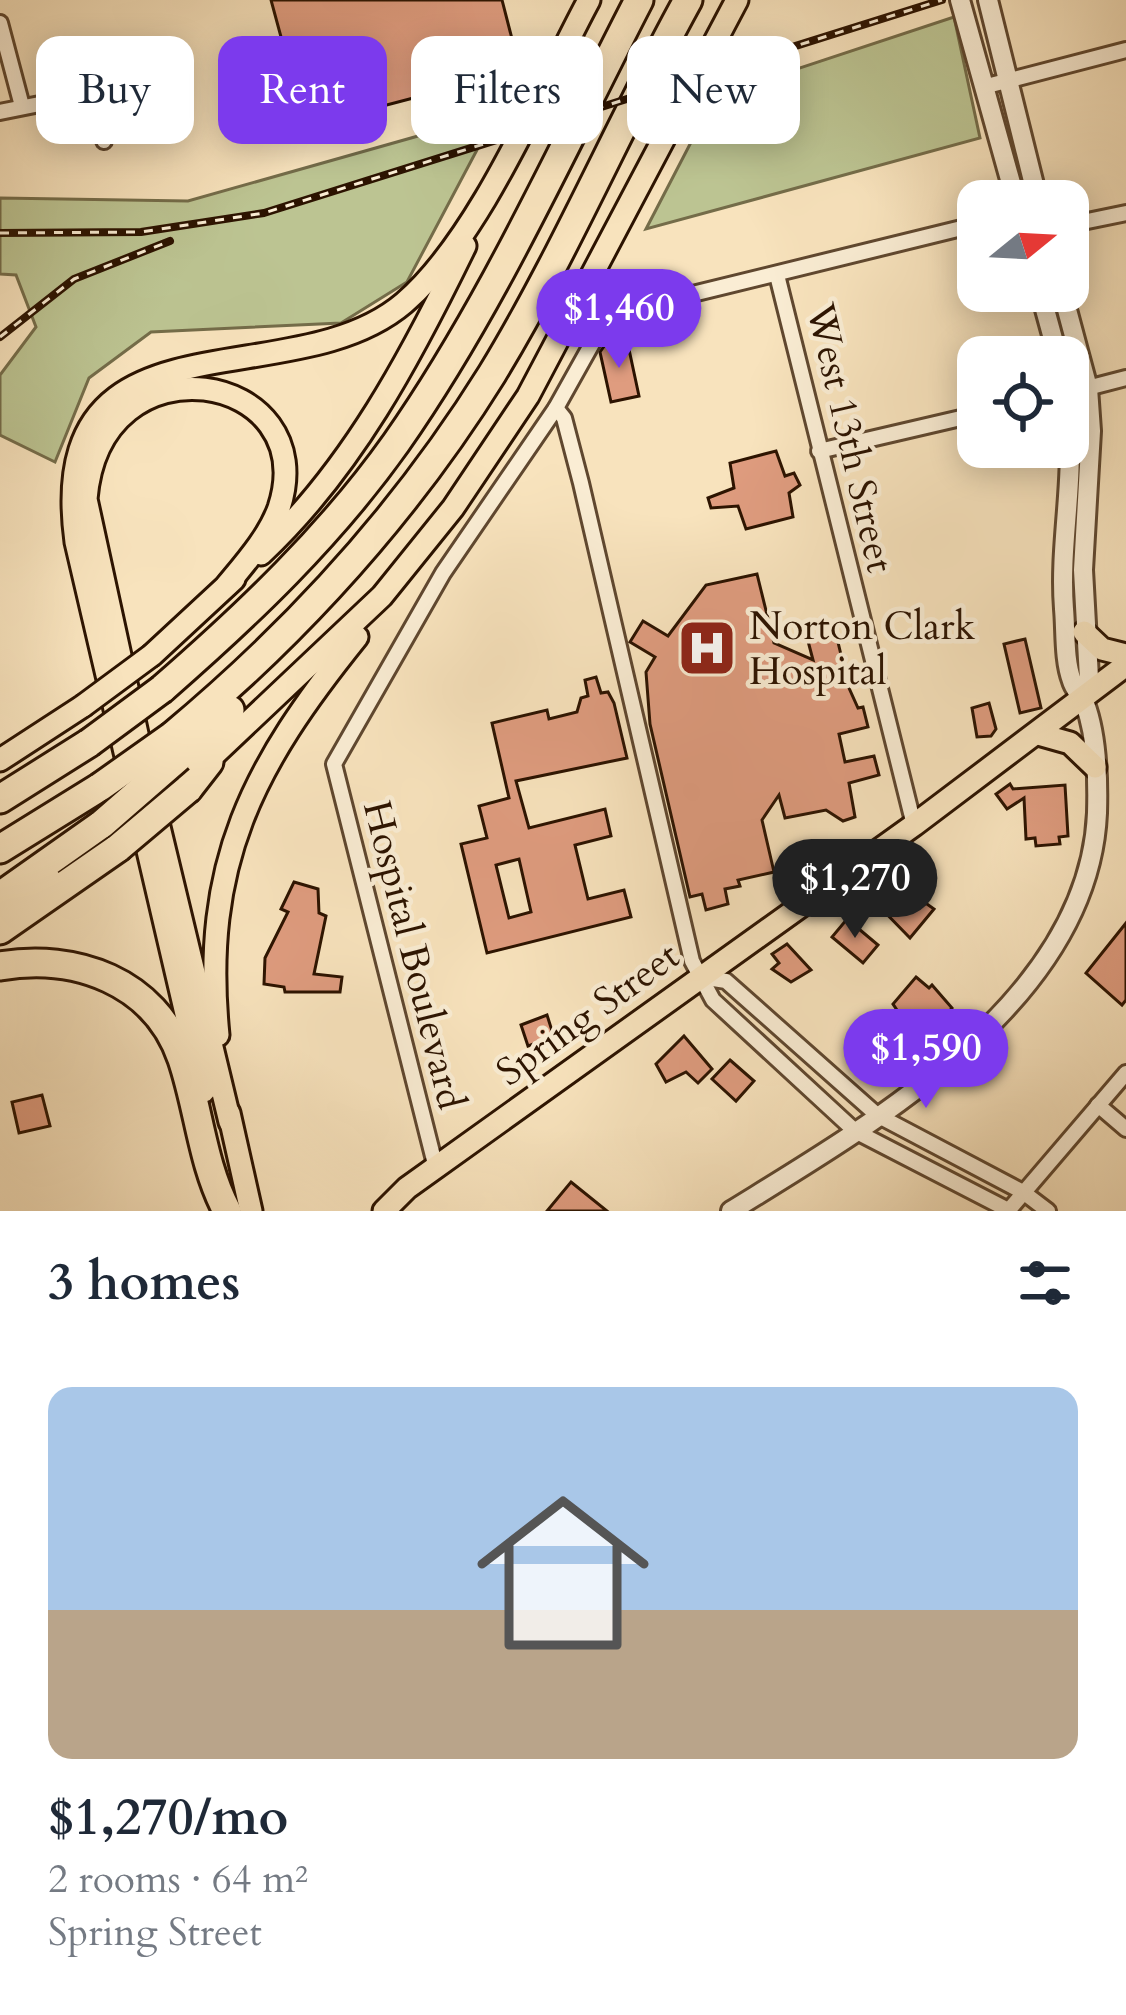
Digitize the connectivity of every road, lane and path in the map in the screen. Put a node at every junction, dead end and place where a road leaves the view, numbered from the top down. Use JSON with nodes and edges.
{"nodes":[{"id":1,"x":589,"y":0,"type":"edge"},
{"id":2,"x":639,"y":0,"type":"edge"},
{"id":3,"x":688,"y":0,"type":"edge"},
{"id":4,"x":737,"y":0,"type":"edge"},
{"id":5,"x":960,"y":0,"type":"edge"},
{"id":6,"x":988,"y":0,"type":"edge"},
{"id":7,"x":0,"y":23,"type":"edge"},
{"id":8,"x":1126,"y":50,"type":"edge"},
{"id":9,"x":1007,"y":80,"type":"junction"},
{"id":10,"x":983,"y":87,"type":"junction"},
{"id":11,"x":36,"y":104,"type":"edge"},
{"id":12,"x":22,"y":106,"type":"junction"},
{"id":13,"x":0,"y":112,"type":"edge"},
{"id":14,"x":493,"y":180,"type":"junction"},
{"id":15,"x":1010,"y":180,"type":"edge"},
{"id":16,"x":1033,"y":180,"type":"edge"},
{"id":17,"x":1126,"y":213,"type":"edge"},
{"id":18,"x":1089,"y":221,"type":"edge"},
{"id":19,"x":957,"y":229,"type":"edge"},
{"id":20,"x":777,"y":275,"type":"junction"},
{"id":21,"x":1126,"y":377,"type":"edge"},
{"id":22,"x":1089,"y":387,"type":"edge"},
{"id":23,"x":556,"y":408,"type":"junction"},
{"id":24,"x":957,"y":419,"type":"edge"},
{"id":25,"x":819,"y":451,"type":"junction"},
{"id":26,"x":1089,"y":453,"type":"edge"},
{"id":27,"x":1067,"y":468,"type":"edge"},
{"id":28,"x":227,"y":586,"type":"junction"},
{"id":29,"x":382,"y":596,"type":"junction"},
{"id":30,"x":1084,"y":632,"type":"junction"},
{"id":31,"x":1126,"y":655,"type":"edge"},
{"id":32,"x":1126,"y":665,"type":"edge"},
{"id":33,"x":1084,"y":701,"type":"junction"},
{"id":34,"x":1038,"y":734,"type":"junction"},
{"id":35,"x":0,"y":760,"type":"edge"},
{"id":36,"x":209,"y":762,"type":"joint"},
{"id":37,"x":181,"y":766,"type":"junction"},
{"id":38,"x":1095,"y":767,"type":"junction"},
{"id":39,"x":0,"y":799,"type":"edge"},
{"id":40,"x":914,"y":825,"type":"junction"},
{"id":41,"x":110,"y":837,"type":"junction"},
{"id":42,"x":0,"y":848,"type":"edge"},
{"id":43,"x":0,"y":896,"type":"edge"},
{"id":44,"x":0,"y":910,"type":"edge"},
{"id":45,"x":0,"y":930,"type":"edge"},
{"id":46,"x":0,"y":966,"type":"edge"},
{"id":47,"x":701,"y":977,"type":"junction"},
{"id":48,"x":1126,"y":1073,"type":"edge"},
{"id":49,"x":1098,"y":1106,"type":"junction"},
{"id":50,"x":877,"y":1115,"type":"junction"},
{"id":51,"x":230,"y":1122,"type":"junction"},
{"id":52,"x":1126,"y":1129,"type":"edge"},
{"id":53,"x":855,"y":1131,"type":"junction"},
{"id":54,"x":436,"y":1168,"type":"junction"},
{"id":55,"x":1023,"y":1192,"type":"junction"},
{"id":56,"x":230,"y":1211,"type":"edge"},
{"id":57,"x":251,"y":1211,"type":"edge"},
{"id":58,"x":384,"y":1211,"type":"edge"},
{"id":59,"x":731,"y":1211,"type":"edge"},
{"id":60,"x":1009,"y":1211,"type":"edge"},
{"id":61,"x":1048,"y":1211,"type":"edge"}],
"edges":[{"from":1,"to":14,"type":"main road"},
{"from":2,"to":39,"type":"highway","bridge":true},
{"from":3,"to":37,"type":"highway"},
{"from":4,"to":29,"type":"main road"},
{"from":5,"to":10,"type":"street"},
{"from":6,"to":9,"type":"street"},
{"from":7,"to":12,"type":"street"},
{"from":8,"to":9,"type":"street"},
{"from":9,"to":10,"type":"street"},
{"from":9,"to":16,"type":"street"},
{"from":10,"to":15,"type":"street"},
{"from":11,"to":12,"type":"street"},
{"from":12,"to":13,"type":"street"},
{"from":14,"to":28,"type":"main road"},
{"from":14,"to":56,"type":"main road"},
{"from":17,"to":18,"type":"street"},
{"from":19,"to":20,"type":"street"},
{"from":20,"to":23,"type":"street"},
{"from":20,"to":25,"type":"street","name":"West 13th Street"},
{"from":21,"to":22,"type":"street"},
{"from":23,"to":47,"type":"street"},
{"from":23,"to":54,"type":"street","name":"Hospital Boulevard"},
{"from":24,"to":25,"type":"street"},
{"from":25,"to":40,"type":"street","name":"West 13th Street"},
{"from":26,"to":30,"type":"street"},
{"from":27,"to":33,"type":"street"},
{"from":28,"to":35,"type":"main road","bridge":true},
{"from":28,"to":51,"type":"main road"},
{"from":29,"to":36,"type":"main road"},
{"from":29,"to":51,"type":"main road"},
{"from":30,"to":31,"type":"main road"},
{"from":30,"to":33,"type":"street"},
{"from":32,"to":33,"type":"main road","name":"Spring Street"},
{"from":33,"to":34,"type":"main road","name":"Spring Street"},
{"from":33,"to":38,"type":"street"},
{"from":34,"to":38,"type":"main road"},
{"from":34,"to":40,"type":"main road","name":"Spring Street"},
{"from":36,"to":37,"type":"highway"},
{"from":37,"to":41,"type":"highway","bridge":true},
{"from":37,"to":42,"type":"highway","bridge":true},
{"from":38,"to":50,"type":"street"},
{"from":40,"to":47,"type":"main road","name":"Spring Street"},
{"from":41,"to":43,"type":"highway"},
{"from":41,"to":44,"type":"main road"},
{"from":41,"to":45,"type":"highway"},
{"from":46,"to":56,"type":"highway"},
{"from":47,"to":50,"type":"street"},
{"from":47,"to":53,"type":"street"},
{"from":47,"to":54,"type":"main road","name":"Spring Street"},
{"from":48,"to":49,"type":"street"},
{"from":49,"to":52,"type":"street"},
{"from":49,"to":55,"type":"street"},
{"from":50,"to":53,"type":"street"},
{"from":50,"to":55,"type":"street"},
{"from":51,"to":57,"type":"main road"},
{"from":53,"to":59,"type":"street"},
{"from":53,"to":60,"type":"street"},
{"from":54,"to":58,"type":"main road","name":"Spring Street"},
{"from":55,"to":60,"type":"street"},
{"from":55,"to":61,"type":"street"}]}
